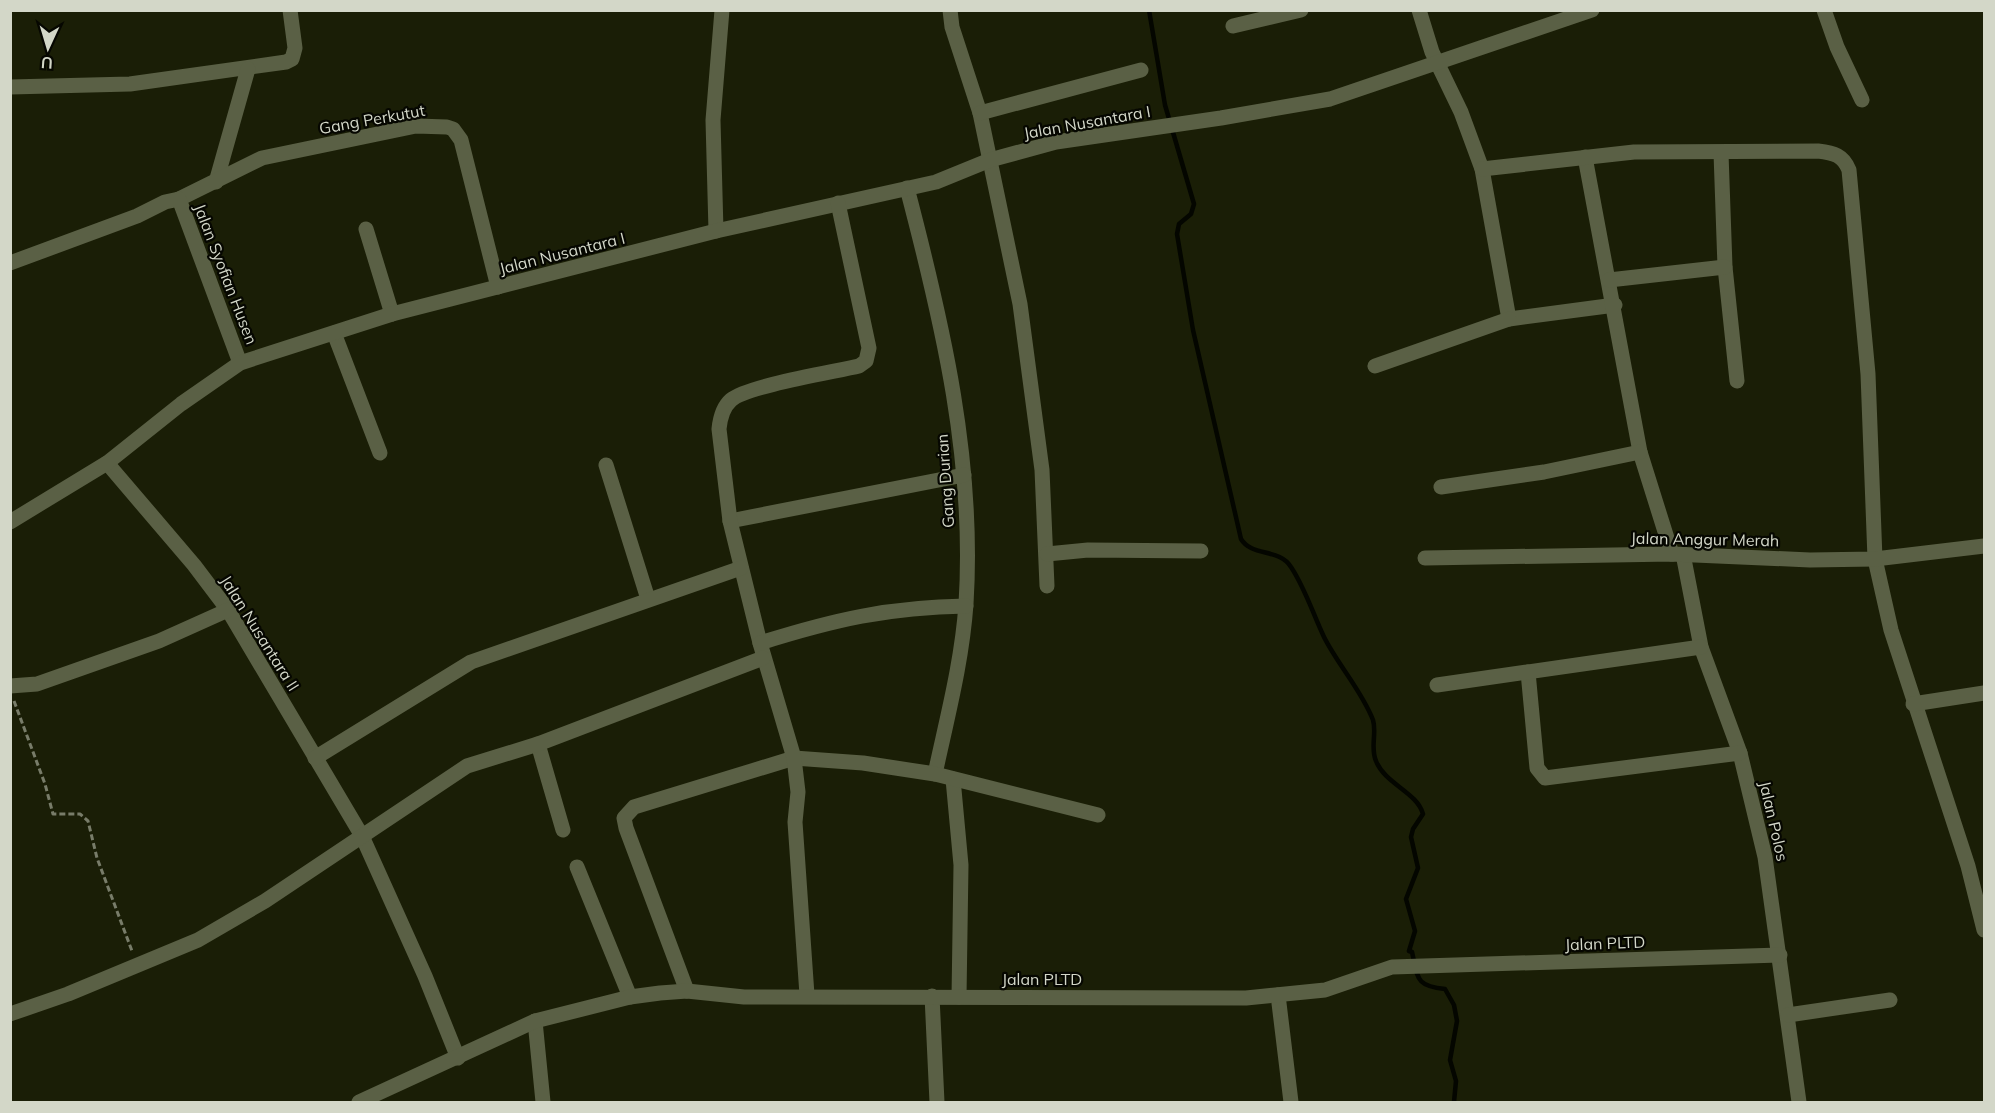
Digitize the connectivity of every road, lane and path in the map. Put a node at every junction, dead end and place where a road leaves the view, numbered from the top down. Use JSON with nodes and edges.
{"nodes":[{"id":1,"x":290,"y":10,"type":"edge"},
{"id":2,"x":722,"y":10,"type":"edge"},
{"id":3,"x":950,"y":10,"type":"edge"},
{"id":4,"x":1301,"y":10,"type":"edge"},
{"id":5,"x":1419,"y":10,"type":"edge"},
{"id":6,"x":1592,"y":10,"type":"edge"},
{"id":7,"x":1824,"y":10,"type":"edge"},
{"id":8,"x":1233,"y":26,"type":"dead end"},
{"id":9,"x":1437,"y":63,"type":"junction"},
{"id":10,"x":248,"y":69,"type":"junction"},
{"id":11,"x":1141,"y":70,"type":"dead end"},
{"id":12,"x":10,"y":87,"type":"edge"},
{"id":13,"x":1862,"y":100,"type":"dead end"},
{"id":14,"x":980,"y":113,"type":"junction"},
{"id":15,"x":1720,"y":153,"type":"junction"},
{"id":16,"x":1585,"y":157,"type":"junction"},
{"id":17,"x":990,"y":160,"type":"junction"},
{"id":18,"x":1482,"y":169,"type":"junction"},
{"id":19,"x":216,"y":182,"type":"junction"},
{"id":20,"x":907,"y":188,"type":"junction"},
{"id":21,"x":179,"y":199,"type":"junction"},
{"id":22,"x":838,"y":203,"type":"junction"},
{"id":23,"x":366,"y":229,"type":"dead end"},
{"id":24,"x":716,"y":231,"type":"junction"},
{"id":25,"x":10,"y":263,"type":"edge"},
{"id":26,"x":1725,"y":267,"type":"junction"},
{"id":27,"x":1609,"y":280,"type":"junction"},
{"id":28,"x":498,"y":287,"type":"junction"},
{"id":29,"x":1615,"y":305,"type":"junction"},
{"id":30,"x":392,"y":314,"type":"junction"},
{"id":31,"x":1509,"y":319,"type":"junction"},
{"id":32,"x":334,"y":333,"type":"junction"},
{"id":33,"x":240,"y":363,"type":"junction"},
{"id":34,"x":1375,"y":366,"type":"dead end"},
{"id":35,"x":1737,"y":381,"type":"dead end"},
{"id":36,"x":1640,"y":452,"type":"junction"},
{"id":37,"x":380,"y":453,"type":"dead end"},
{"id":38,"x":107,"y":463,"type":"junction"},
{"id":39,"x":606,"y":465,"type":"dead end"},
{"id":40,"x":964,"y":475,"type":"junction"},
{"id":41,"x":1441,"y":487,"type":"dead end"},
{"id":42,"x":730,"y":521,"type":"junction"},
{"id":43,"x":10,"y":522,"type":"edge"},
{"id":44,"x":1984,"y":546,"type":"edge"},
{"id":45,"x":1201,"y":551,"type":"dead end"},
{"id":46,"x":1047,"y":554,"type":"junction"},
{"id":47,"x":1677,"y":554,"type":"junction"},
{"id":48,"x":1425,"y":558,"type":"dead end"},
{"id":49,"x":1875,"y":559,"type":"junction"},
{"id":50,"x":741,"y":568,"type":"junction"},
{"id":51,"x":1047,"y":586,"type":"dead end"},
{"id":52,"x":648,"y":599,"type":"junction"},
{"id":53,"x":966,"y":606,"type":"junction"},
{"id":54,"x":228,"y":610,"type":"junction"},
{"id":55,"x":1701,"y":647,"type":"junction"},
{"id":56,"x":762,"y":650,"type":"junction"},
{"id":57,"x":1528,"y":672,"type":"junction"},
{"id":58,"x":1437,"y":685,"type":"dead end"},
{"id":59,"x":10,"y":686,"type":"edge"},
{"id":60,"x":10,"y":690,"type":"edge"},
{"id":61,"x":1984,"y":693,"type":"edge"},
{"id":62,"x":1913,"y":704,"type":"junction"},
{"id":63,"x":538,"y":744,"type":"junction"},
{"id":64,"x":1740,"y":753,"type":"junction"},
{"id":65,"x":315,"y":758,"type":"junction"},
{"id":66,"x":794,"y":758,"type":"junction"},
{"id":67,"x":935,"y":774,"type":"junction"},
{"id":68,"x":953,"y":779,"type":"junction"},
{"id":69,"x":1098,"y":815,"type":"dead end"},
{"id":70,"x":563,"y":830,"type":"dead end"},
{"id":71,"x":362,"y":836,"type":"junction"},
{"id":72,"x":577,"y":867,"type":"dead end"},
{"id":73,"x":1984,"y":930,"type":"edge"},
{"id":74,"x":1780,"y":955,"type":"junction"},
{"id":75,"x":136,"y":964,"type":"junction"},
{"id":76,"x":687,"y":991,"type":"junction"},
{"id":77,"x":807,"y":995,"type":"junction"},
{"id":78,"x":1278,"y":995,"type":"junction"},
{"id":79,"x":932,"y":996,"type":"junction"},
{"id":80,"x":630,"y":997,"type":"junction"},
{"id":81,"x":960,"y":997,"type":"junction"},
{"id":82,"x":1890,"y":1000,"type":"dead end"},
{"id":83,"x":10,"y":1014,"type":"edge"},
{"id":84,"x":1788,"y":1015,"type":"junction"},
{"id":85,"x":535,"y":1021,"type":"junction"},
{"id":86,"x":458,"y":1058,"type":"junction"},
{"id":87,"x":360,"y":1102,"type":"edge"},
{"id":88,"x":543,"y":1102,"type":"edge"},
{"id":89,"x":937,"y":1102,"type":"edge"},
{"id":90,"x":1291,"y":1102,"type":"edge"},
{"id":91,"x":1799,"y":1102,"type":"edge"}],
"edges":[{"from":1,"to":10,"type":"street"},
{"from":2,"to":24,"type":"street"},
{"from":3,"to":14,"type":"street"},
{"from":4,"to":8,"type":"street"},
{"from":5,"to":9,"type":"street"},
{"from":6,"to":9,"type":"street","name":"Jalan Nusantara I"},
{"from":7,"to":13,"type":"street"},
{"from":9,"to":17,"type":"street","name":"Jalan Nusantara I"},
{"from":9,"to":18,"type":"street"},
{"from":10,"to":12,"type":"street"},
{"from":10,"to":19,"type":"street"},
{"from":11,"to":14,"type":"street"},
{"from":14,"to":17,"type":"street"},
{"from":15,"to":16,"type":"street"},
{"from":15,"to":26,"type":"street"},
{"from":15,"to":49,"type":"street"},
{"from":16,"to":18,"type":"street"},
{"from":16,"to":27,"type":"street","name":"Jalan Polos"},
{"from":17,"to":20,"type":"street","name":"Jalan Nusantara I"},
{"from":17,"to":46,"type":"street"},
{"from":18,"to":31,"type":"street"},
{"from":19,"to":21,"type":"street","name":"Gang Perkutut"},
{"from":19,"to":28,"type":"street","name":"Gang Perkutut"},
{"from":20,"to":22,"type":"street","name":"Jalan Nusantara I"},
{"from":20,"to":40,"type":"street","name":"Gang Durian"},
{"from":21,"to":25,"type":"street","name":"Jalan Syofian Husen"},
{"from":21,"to":33,"type":"street","name":"Jalan Syofian Husen"},
{"from":22,"to":24,"type":"street","name":"Jalan Nusantara I"},
{"from":22,"to":42,"type":"street"},
{"from":23,"to":30,"type":"street"},
{"from":24,"to":28,"type":"street","name":"Jalan Nusantara I"},
{"from":26,"to":27,"type":"street"},
{"from":26,"to":35,"type":"street"},
{"from":27,"to":29,"type":"street","name":"Jalan Polos"},
{"from":28,"to":30,"type":"street","name":"Jalan Nusantara I"},
{"from":29,"to":31,"type":"street"},
{"from":29,"to":36,"type":"street","name":"Jalan Polos"},
{"from":30,"to":32,"type":"street","name":"Jalan Nusantara I"},
{"from":31,"to":34,"type":"street"},
{"from":32,"to":33,"type":"street","name":"Jalan Nusantara I"},
{"from":32,"to":37,"type":"street"},
{"from":33,"to":38,"type":"street","name":"Jalan Nusantara I"},
{"from":36,"to":41,"type":"street"},
{"from":36,"to":47,"type":"street","name":"Jalan Polos"},
{"from":38,"to":43,"type":"street","name":"Jalan Nusantara I"},
{"from":38,"to":54,"type":"street","name":"Jalan Nusantara II"},
{"from":39,"to":52,"type":"street"},
{"from":40,"to":42,"type":"street"},
{"from":40,"to":53,"type":"street","name":"Gang Durian"},
{"from":42,"to":50,"type":"street"},
{"from":44,"to":49,"type":"street","name":"Jalan Anggur Merah"},
{"from":45,"to":46,"type":"street"},
{"from":46,"to":51,"type":"street"},
{"from":47,"to":48,"type":"street","name":"Jalan Anggur Merah"},
{"from":47,"to":49,"type":"street","name":"Jalan Anggur Merah"},
{"from":47,"to":55,"type":"street","name":"Jalan Polos"},
{"from":49,"to":62,"type":"street"},
{"from":50,"to":52,"type":"street"},
{"from":50,"to":56,"type":"street"},
{"from":52,"to":65,"type":"street"},
{"from":53,"to":56,"type":"street"},
{"from":53,"to":67,"type":"street","name":"Gang Durian"},
{"from":54,"to":59,"type":"street"},
{"from":54,"to":65,"type":"street","name":"Jalan Nusantara II"},
{"from":55,"to":57,"type":"street"},
{"from":55,"to":64,"type":"street","name":"Jalan Polos"},
{"from":56,"to":63,"type":"street"},
{"from":56,"to":66,"type":"street"},
{"from":57,"to":58,"type":"street"},
{"from":57,"to":64,"type":"street"},
{"from":60,"to":75,"type":"path"},
{"from":61,"to":62,"type":"street"},
{"from":62,"to":73,"type":"street"},
{"from":63,"to":70,"type":"street"},
{"from":63,"to":71,"type":"street"},
{"from":64,"to":74,"type":"street","name":"Jalan Polos"},
{"from":65,"to":71,"type":"street","name":"Jalan Nusantara II"},
{"from":66,"to":67,"type":"street"},
{"from":66,"to":76,"type":"street"},
{"from":66,"to":77,"type":"street"},
{"from":67,"to":68,"type":"street"},
{"from":68,"to":69,"type":"street"},
{"from":68,"to":81,"type":"street"},
{"from":71,"to":75,"type":"street"},
{"from":71,"to":86,"type":"street","name":"Jalan Nusantara II"},
{"from":72,"to":80,"type":"street"},
{"from":74,"to":78,"type":"street","name":"Jalan PLTD"},
{"from":74,"to":84,"type":"street","name":"Jalan Polos"},
{"from":75,"to":83,"type":"street"},
{"from":76,"to":77,"type":"street","name":"Jalan PLTD"},
{"from":76,"to":80,"type":"street","name":"Jalan PLTD"},
{"from":77,"to":79,"type":"street","name":"Jalan PLTD"},
{"from":78,"to":81,"type":"street","name":"Jalan PLTD"},
{"from":78,"to":90,"type":"street"},
{"from":79,"to":81,"type":"street","name":"Jalan PLTD"},
{"from":79,"to":89,"type":"street"},
{"from":80,"to":85,"type":"street","name":"Jalan PLTD"},
{"from":82,"to":84,"type":"street"},
{"from":84,"to":91,"type":"street","name":"Jalan Polos"},
{"from":85,"to":86,"type":"street","name":"Jalan PLTD"},
{"from":85,"to":88,"type":"street"},
{"from":86,"to":87,"type":"street","name":"Jalan PLTD"}]}
